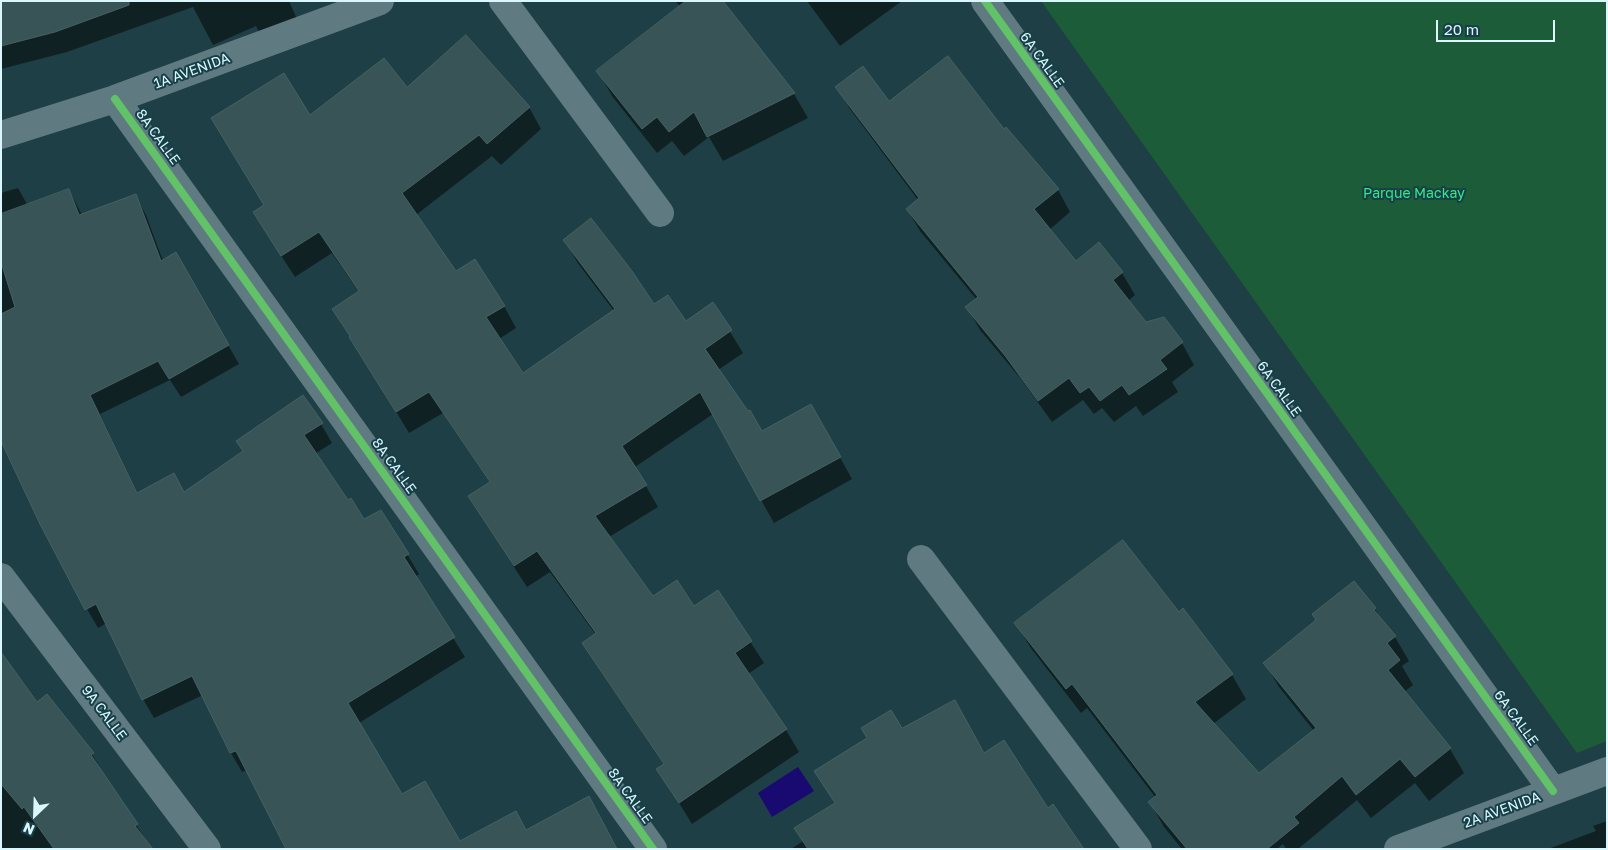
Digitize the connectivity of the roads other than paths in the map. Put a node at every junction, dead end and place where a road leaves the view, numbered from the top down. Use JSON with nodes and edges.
{"nodes":[{"id":1,"x":380,"y":1,"type":"edge"},
{"id":2,"x":502,"y":1,"type":"edge"},
{"id":3,"x":984,"y":1,"type":"edge"},
{"id":4,"x":115,"y":99,"type":"junction"},
{"id":5,"x":1,"y":135,"type":"edge"},
{"id":6,"x":660,"y":213,"type":"dead end"},
{"id":7,"x":921,"y":559,"type":"dead end"},
{"id":8,"x":1,"y":577,"type":"edge"},
{"id":9,"x":1607,"y":771,"type":"edge"},
{"id":10,"x":1553,"y":791,"type":"junction"},
{"id":11,"x":207,"y":849,"type":"edge"},
{"id":12,"x":653,"y":849,"type":"edge"},
{"id":13,"x":1138,"y":849,"type":"edge"},
{"id":14,"x":1398,"y":849,"type":"edge"}],
"edges":[{"from":1,"to":4,"type":"street","name":"1A AVENIDA"},
{"from":2,"to":6,"type":"street"},
{"from":3,"to":10,"type":"street","name":"6A CALLE"},
{"from":4,"to":5,"type":"street","name":"1A AVENIDA"},
{"from":4,"to":12,"type":"street","name":"8A CALLE"},
{"from":7,"to":13,"type":"street"},
{"from":8,"to":11,"type":"street","name":"9A CALLE"},
{"from":9,"to":10,"type":"street","name":"2A AVENIDA"},
{"from":10,"to":14,"type":"street","name":"2A AVENIDA"}]}
